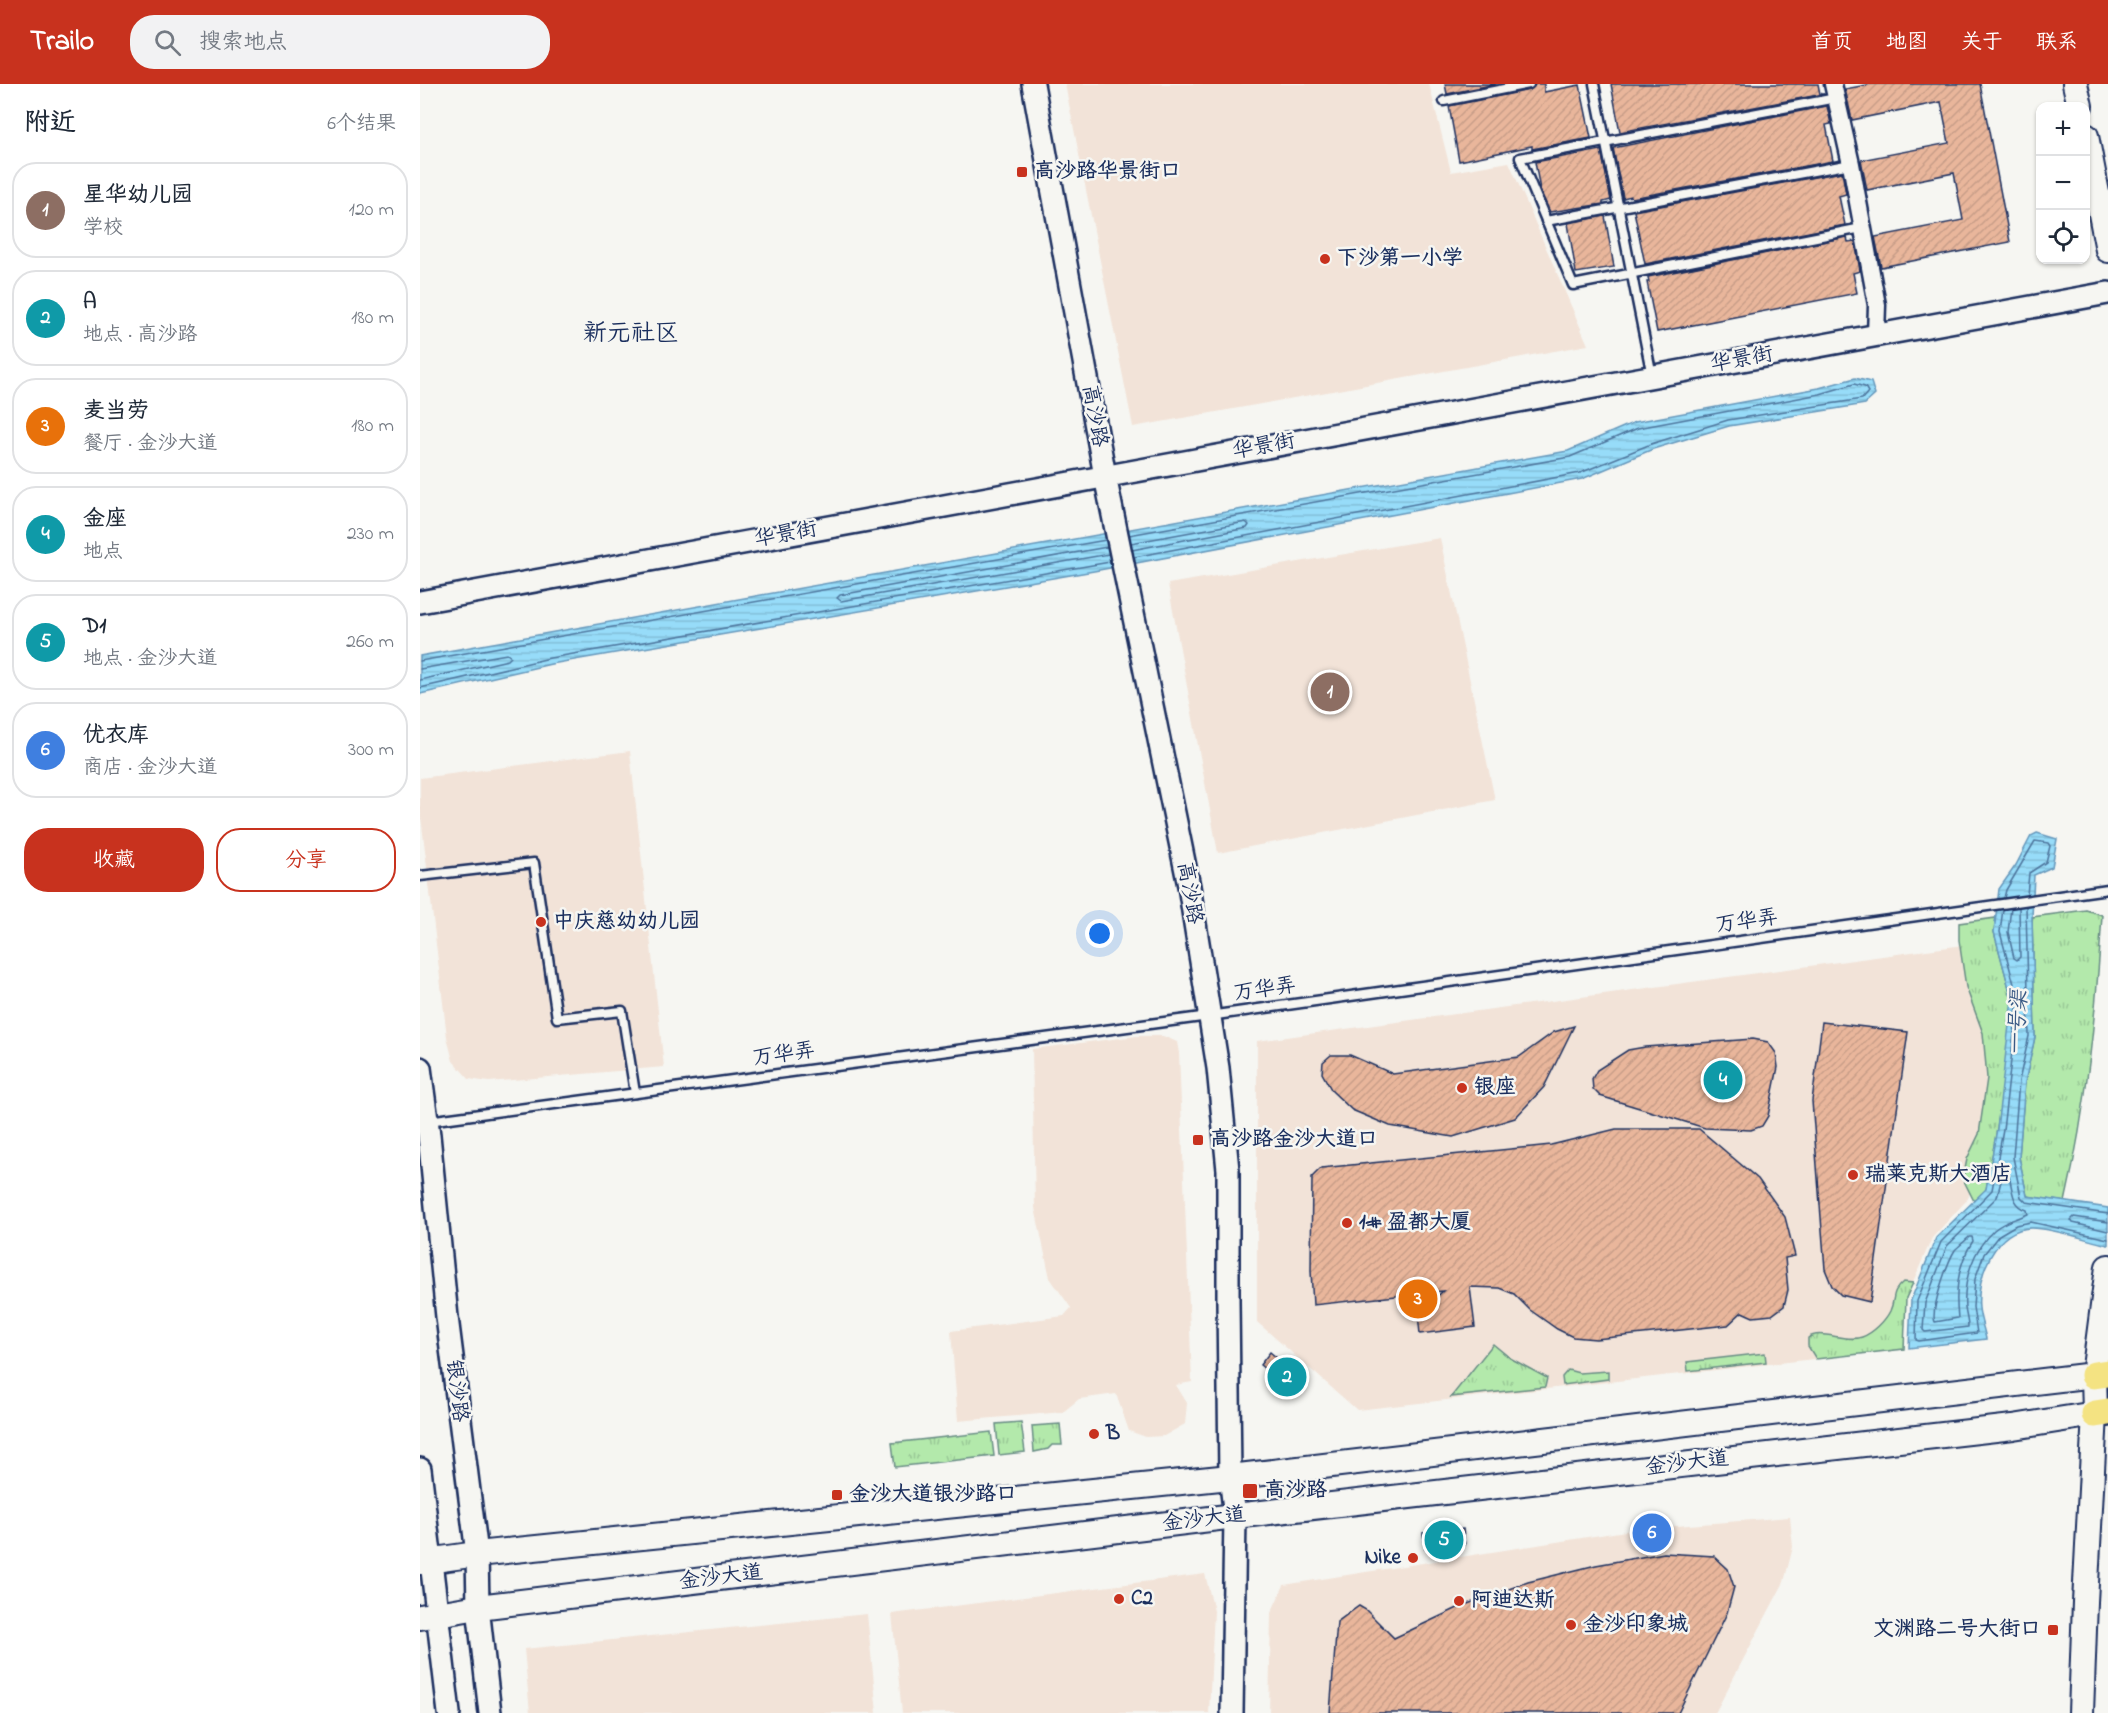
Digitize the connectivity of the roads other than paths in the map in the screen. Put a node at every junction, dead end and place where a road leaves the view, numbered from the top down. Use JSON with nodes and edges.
{"nodes":[{"id":1,"x":1033,"y":84,"type":"edge"},
{"id":2,"x":1529,"y":84,"type":"edge"},
{"id":3,"x":1594,"y":84,"type":"edge"},
{"id":4,"x":2075,"y":84,"type":"edge"},
{"id":5,"x":1834,"y":91,"type":"edge"},
{"id":6,"x":1444,"y":101,"type":"dead end"},
{"id":7,"x":2079,"y":102,"type":"edge"},
{"id":8,"x":1605,"y":140,"type":"junction"},
{"id":9,"x":2089,"y":156,"type":"edge"},
{"id":10,"x":1851,"y":164,"type":"junction"},
{"id":11,"x":1619,"y":208,"type":"junction"},
{"id":12,"x":1546,"y":221,"type":"junction"},
{"id":13,"x":1862,"y":228,"type":"junction"},
{"id":14,"x":2108,"y":250,"type":"edge"},
{"id":15,"x":1631,"y":272,"type":"junction"},
{"id":16,"x":2108,"y":293,"type":"edge"},
{"id":17,"x":1875,"y":335,"type":"junction"},
{"id":18,"x":1652,"y":376,"type":"junction"},
{"id":19,"x":1105,"y":476,"type":"junction"},
{"id":20,"x":420,"y":602,"type":"edge"},
{"id":21,"x":420,"y":876,"type":"edge"},
{"id":22,"x":2108,"y":889,"type":"edge"},
{"id":23,"x":1209,"y":1016,"type":"junction"},
{"id":24,"x":420,"y":1068,"type":"edge"},
{"id":25,"x":635,"y":1094,"type":"junction"},
{"id":26,"x":427,"y":1121,"type":"junction"},
{"id":27,"x":2108,"y":1267,"type":"edge"},
{"id":28,"x":2101,"y":1374,"type":"edge"},
{"id":29,"x":2102,"y":1413,"type":"edge"},
{"id":30,"x":420,"y":1468,"type":"edge"},
{"id":31,"x":1230,"y":1477,"type":"junction"},
{"id":32,"x":1235,"y":1516,"type":"junction"},
{"id":33,"x":477,"y":1554,"type":"junction"},
{"id":34,"x":425,"y":1561,"type":"edge"},
{"id":35,"x":478,"y":1607,"type":"junction"},
{"id":36,"x":429,"y":1616,"type":"edge"},
{"id":37,"x":449,"y":1713,"type":"edge"},
{"id":38,"x":490,"y":1713,"type":"edge"},
{"id":39,"x":1232,"y":1713,"type":"edge"},
{"id":40,"x":2081,"y":1713,"type":"edge"}],
"edges":[{"from":1,"to":19,"type":"street","name":"高沙路"},
{"from":2,"to":6,"type":"lane"},
{"from":3,"to":8,"type":"lane"},
{"from":4,"to":7,"type":"main road"},
{"from":5,"to":8,"type":"lane"},
{"from":5,"to":10,"type":"street"},
{"from":8,"to":11,"type":"lane"},
{"from":8,"to":12,"type":"lane"},
{"from":9,"to":14,"type":"main road"},
{"from":10,"to":11,"type":"lane"},
{"from":10,"to":13,"type":"street"},
{"from":11,"to":12,"type":"lane"},
{"from":11,"to":15,"type":"lane"},
{"from":12,"to":15,"type":"lane"},
{"from":13,"to":15,"type":"lane"},
{"from":13,"to":17,"type":"street"},
{"from":15,"to":18,"type":"lane"},
{"from":16,"to":17,"type":"street","name":"华景街"},
{"from":17,"to":18,"type":"street","name":"华景街"},
{"from":18,"to":19,"type":"street","name":"华景街"},
{"from":19,"to":20,"type":"street","name":"华景街"},
{"from":19,"to":23,"type":"street","name":"高沙路"},
{"from":21,"to":25,"type":"lane"},
{"from":22,"to":23,"type":"lane","name":"万华弄"},
{"from":23,"to":25,"type":"lane","name":"万华弄"},
{"from":23,"to":31,"type":"street","name":"高沙路"},
{"from":24,"to":26,"type":"street","name":"银沙路"},
{"from":25,"to":26,"type":"lane","name":"万华弄"},
{"from":26,"to":33,"type":"street","name":"银沙路"},
{"from":27,"to":28,"type":"main road"},
{"from":28,"to":29,"type":"main road"},
{"from":28,"to":31,"type":"main road","name":"金沙大道"},
{"from":29,"to":32,"type":"main road","name":"金沙大道"},
{"from":29,"to":40,"type":"main road"},
{"from":30,"to":34,"type":"street"},
{"from":31,"to":32,"type":"street","name":"高沙路"},
{"from":31,"to":33,"type":"main road","name":"金沙大道"},
{"from":32,"to":35,"type":"main road","name":"金沙大道"},
{"from":32,"to":39,"type":"street","name":"高沙路"},
{"from":33,"to":34,"type":"main road","name":"金沙大道"},
{"from":33,"to":35,"type":"street","name":"银沙路"},
{"from":34,"to":36,"type":"street"},
{"from":35,"to":36,"type":"main road","name":"金沙大道"},
{"from":35,"to":38,"type":"street","name":"银沙路"},
{"from":36,"to":37,"type":"street"}]}
